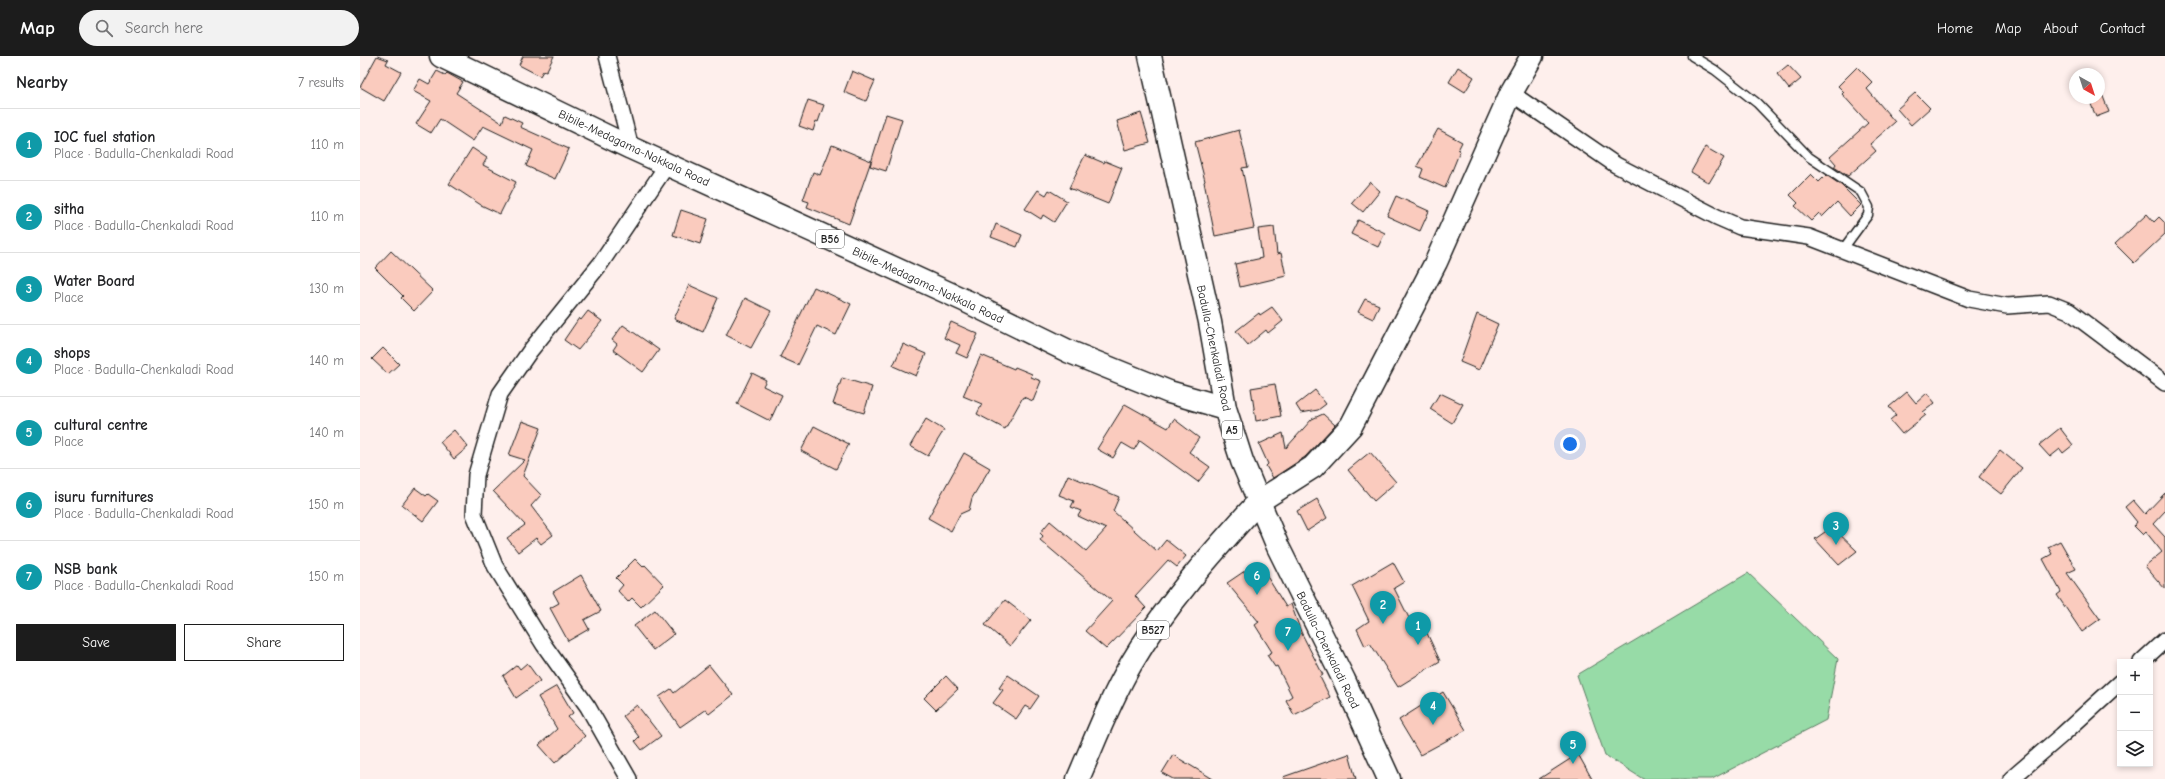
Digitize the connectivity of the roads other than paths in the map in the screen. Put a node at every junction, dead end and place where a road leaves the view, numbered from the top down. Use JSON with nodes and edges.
{"nodes":[{"id":1,"x":441,"y":56,"type":"edge"},
{"id":2,"x":607,"y":56,"type":"edge"},
{"id":3,"x":1150,"y":56,"type":"edge"},
{"id":4,"x":1532,"y":56,"type":"edge"},
{"id":5,"x":1692,"y":56,"type":"edge"},
{"id":6,"x":1511,"y":93,"type":"junction"},
{"id":7,"x":631,"y":148,"type":"junction"},
{"id":8,"x":667,"y":165,"type":"junction"},
{"id":9,"x":1843,"y":249,"type":"junction"},
{"id":10,"x":2165,"y":383,"type":"edge"},
{"id":11,"x":1225,"y":408,"type":"junction"},
{"id":12,"x":1258,"y":502,"type":"junction"},
{"id":13,"x":2165,"y":640,"type":"edge"},
{"id":14,"x":2144,"y":659,"type":"edge"},
{"id":15,"x":2117,"y":685,"type":"edge"},
{"id":16,"x":629,"y":779,"type":"edge"},
{"id":17,"x":1078,"y":779,"type":"edge"},
{"id":18,"x":1388,"y":779,"type":"edge"},
{"id":19,"x":2011,"y":779,"type":"edge"}],
"edges":[{"from":1,"to":7,"type":"main road","name":"Bibile-Medagama-Nakkala Road","number":"B56"},
{"from":2,"to":7,"type":"street"},
{"from":3,"to":11,"type":"main road","name":"Badulla-Chenkaladi Road","number":"A5"},
{"from":4,"to":6,"type":"main road"},
{"from":5,"to":9,"type":"lane"},
{"from":6,"to":9,"type":"street"},
{"from":6,"to":12,"type":"main road"},
{"from":7,"to":8,"type":"main road","name":"Bibile-Medagama-Nakkala Road","number":"B56"},
{"from":8,"to":11,"type":"main road","name":"Bibile-Medagama-Nakkala Road","number":"B56"},
{"from":8,"to":16,"type":"street"},
{"from":9,"to":10,"type":"street"},
{"from":11,"to":12,"type":"main road","name":"Badulla-Chenkaladi Road","number":"A5"},
{"from":12,"to":17,"type":"main road","number":"B527"},
{"from":12,"to":18,"type":"main road","name":"Badulla-Chenkaladi Road","number":"A5"},
{"from":13,"to":14,"type":"street"},
{"from":15,"to":19,"type":"street"}]}
